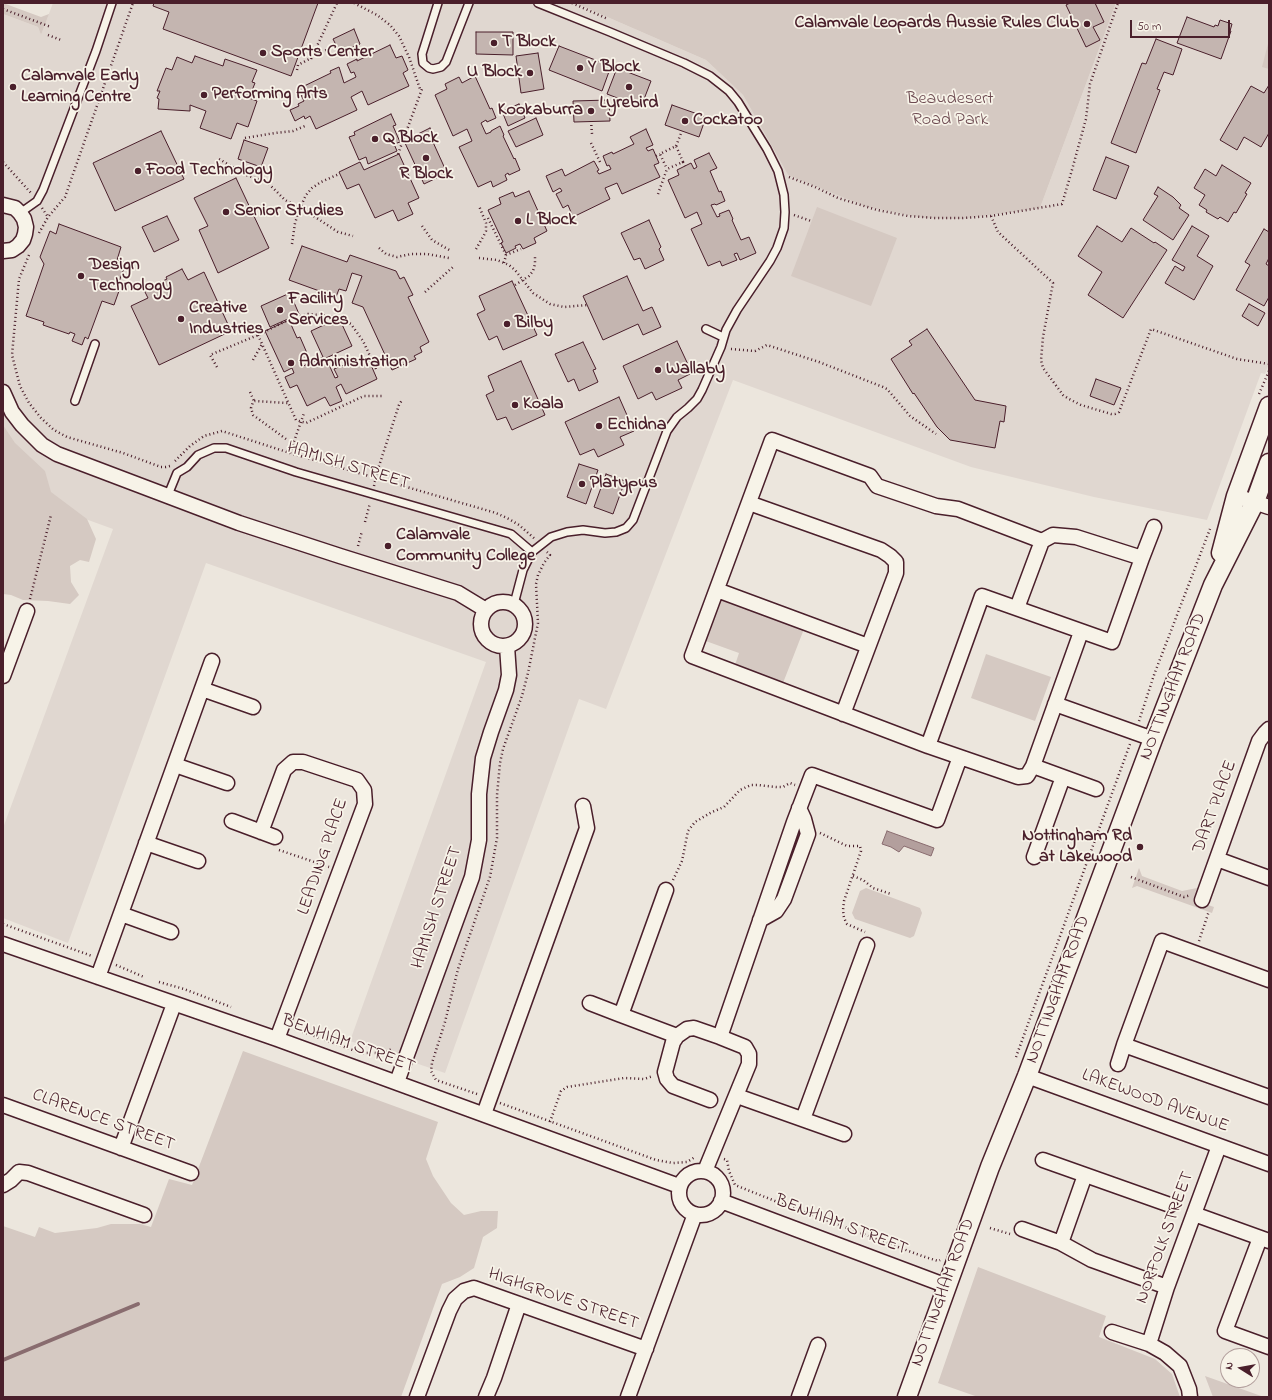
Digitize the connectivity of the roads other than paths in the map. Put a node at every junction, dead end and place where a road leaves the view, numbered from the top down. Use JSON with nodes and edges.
{"nodes":[{"id":1,"x":112,"y":3,"type":"edge"},
{"id":2,"x":438,"y":3,"type":"edge"},
{"id":3,"x":469,"y":3,"type":"edge"},
{"id":4,"x":538,"y":3,"type":"edge"},
{"id":5,"x":3,"y":205,"type":"edge"},
{"id":6,"x":20,"y":213,"type":"junction"},
{"id":7,"x":3,"y":251,"type":"edge"},
{"id":8,"x":706,"y":329,"type":"dead end"},
{"id":9,"x":724,"y":337,"type":"junction"},
{"id":10,"x":95,"y":344,"type":"dead end"},
{"id":11,"x":3,"y":392,"type":"edge"},
{"id":12,"x":75,"y":401,"type":"dead end"},
{"id":13,"x":1263,"y":403,"type":"edge"},
{"id":14,"x":1269,"y":463,"type":"edge"},
{"id":15,"x":168,"y":495,"type":"junction"},
{"id":16,"x":1236,"y":496,"type":"junction"},
{"id":17,"x":750,"y":503,"type":"junction"},
{"id":18,"x":1262,"y":505,"type":"edge"},
{"id":19,"x":1154,"y":527,"type":"dead end"},
{"id":20,"x":1042,"y":541,"type":"junction"},
{"id":21,"x":532,"y":552,"type":"junction"},
{"id":22,"x":1142,"y":558,"type":"junction"},
{"id":23,"x":1213,"y":585,"type":"junction"},
{"id":24,"x":717,"y":590,"type":"junction"},
{"id":25,"x":514,"y":604,"type":"junction"},
{"id":26,"x":1017,"y":608,"type":"junction"},
{"id":27,"x":486,"y":610,"type":"junction"},
{"id":28,"x":26,"y":611,"type":"road end"},
{"id":29,"x":1081,"y":632,"type":"junction"},
{"id":30,"x":507,"y":646,"type":"junction"},
{"id":31,"x":868,"y":646,"type":"junction"},
{"id":32,"x":212,"y":661,"type":"dead end"},
{"id":33,"x":3,"y":676,"type":"edge"},
{"id":34,"x":202,"y":689,"type":"junction"},
{"id":35,"x":1055,"y":704,"type":"junction"},
{"id":36,"x":253,"y":707,"type":"dead end"},
{"id":37,"x":843,"y":714,"type":"junction"},
{"id":38,"x":1269,"y":729,"type":"edge"},
{"id":39,"x":1153,"y":739,"type":"junction"},
{"id":40,"x":928,"y":746,"type":"junction"},
{"id":41,"x":960,"y":757,"type":"junction"},
{"id":42,"x":175,"y":765,"type":"junction"},
{"id":43,"x":1033,"y":766,"type":"junction"},
{"id":44,"x":1063,"y":777,"type":"junction"},
{"id":45,"x":227,"y":783,"type":"dead end"},
{"id":46,"x":1096,"y":789,"type":"dead end"},
{"id":47,"x":583,"y":806,"type":"dead end"},
{"id":48,"x":799,"y":808,"type":"junction"},
{"id":49,"x":232,"y":821,"type":"dead end"},
{"id":50,"x":262,"y":832,"type":"junction"},
{"id":51,"x":275,"y":836,"type":"road end"},
{"id":52,"x":146,"y":843,"type":"junction"},
{"id":53,"x":1034,"y":857,"type":"dead end"},
{"id":54,"x":1217,"y":859,"type":"junction"},
{"id":55,"x":198,"y":861,"type":"dead end"},
{"id":56,"x":1269,"y":878,"type":"edge"},
{"id":57,"x":666,"y":890,"type":"road end"},
{"id":58,"x":1202,"y":900,"type":"road end"},
{"id":59,"x":121,"y":914,"type":"junction"},
{"id":60,"x":760,"y":920,"type":"junction"},
{"id":61,"x":171,"y":932,"type":"dead end"},
{"id":62,"x":3,"y":944,"type":"edge"},
{"id":63,"x":867,"y":945,"type":"road end"},
{"id":64,"x":98,"y":977,"type":"junction"},
{"id":65,"x":1269,"y":980,"type":"edge"},
{"id":66,"x":590,"y":1003,"type":"dead end"},
{"id":67,"x":174,"y":1004,"type":"junction"},
{"id":68,"x":621,"y":1015,"type":"junction"},
{"id":69,"x":677,"y":1036,"type":"junction"},
{"id":70,"x":720,"y":1037,"type":"junction"},
{"id":71,"x":277,"y":1039,"type":"junction"},
{"id":72,"x":1124,"y":1045,"type":"junction"},
{"id":73,"x":1118,"y":1064,"type":"dead end"},
{"id":74,"x":1027,"y":1076,"type":"junction"},
{"id":75,"x":397,"y":1082,"type":"junction"},
{"id":76,"x":737,"y":1096,"type":"junction"},
{"id":77,"x":1269,"y":1097,"type":"edge"},
{"id":78,"x":710,"y":1100,"type":"dead end"},
{"id":79,"x":3,"y":1105,"type":"edge"},
{"id":80,"x":484,"y":1114,"type":"junction"},
{"id":81,"x":803,"y":1119,"type":"junction"},
{"id":82,"x":844,"y":1134,"type":"dead end"},
{"id":83,"x":1219,"y":1146,"type":"junction"},
{"id":84,"x":121,"y":1148,"type":"junction"},
{"id":85,"x":1043,"y":1160,"type":"dead end"},
{"id":86,"x":1269,"y":1164,"type":"edge"},
{"id":87,"x":705,"y":1171,"type":"junction"},
{"id":88,"x":191,"y":1173,"type":"dead end"},
{"id":89,"x":1085,"y":1175,"type":"junction"},
{"id":90,"x":3,"y":1185,"type":"edge"},
{"id":91,"x":680,"y":1186,"type":"junction"},
{"id":92,"x":721,"y":1201,"type":"junction"},
{"id":93,"x":1170,"y":1205,"type":"dead end"},
{"id":94,"x":695,"y":1214,"type":"junction"},
{"id":95,"x":1194,"y":1214,"type":"junction"},
{"id":96,"x":144,"y":1215,"type":"dead end"},
{"id":97,"x":1022,"y":1229,"type":"road end"},
{"id":98,"x":1264,"y":1239,"type":"edge"},
{"id":99,"x":1061,"y":1243,"type":"junction"},
{"id":100,"x":947,"y":1286,"type":"junction"},
{"id":101,"x":1167,"y":1287,"type":"junction"},
{"id":102,"x":519,"y":1304,"type":"junction"},
{"id":103,"x":1112,"y":1332,"type":"dead end"},
{"id":104,"x":1149,"y":1344,"type":"junction"},
{"id":105,"x":818,"y":1345,"type":"dead end"},
{"id":106,"x":1269,"y":1347,"type":"edge"},
{"id":107,"x":646,"y":1349,"type":"junction"},
{"id":108,"x":417,"y":1397,"type":"edge"},
{"id":109,"x":486,"y":1397,"type":"edge"},
{"id":110,"x":628,"y":1397,"type":"edge"},
{"id":111,"x":799,"y":1397,"type":"edge"},
{"id":112,"x":907,"y":1397,"type":"edge"},
{"id":113,"x":1190,"y":1397,"type":"edge"}],
"edges":[{"from":1,"to":6,"type":"lane"},
{"from":2,"to":3,"type":"lane"},
{"from":4,"to":9,"type":"lane"},
{"from":5,"to":6,"type":"street"},
{"from":6,"to":7,"type":"street"},
{"from":8,"to":9,"type":"lane"},
{"from":9,"to":21,"type":"lane"},
{"from":10,"to":12,"type":"lane"},
{"from":11,"to":15,"type":"street"},
{"from":13,"to":16,"type":"street","name":"NOTTINGHAM ROAD"},
{"from":14,"to":18,"type":"street","name":"NOTTINGHAM ROAD"},
{"from":15,"to":21,"type":"lane","name":"HAMISH STREET"},
{"from":15,"to":27,"type":"street"},
{"from":16,"to":18,"type":"street"},
{"from":16,"to":23,"type":"street","name":"NOTTINGHAM ROAD"},
{"from":17,"to":20,"type":"street"},
{"from":17,"to":24,"type":"street"},
{"from":17,"to":31,"type":"street"},
{"from":18,"to":23,"type":"street","name":"NOTTINGHAM ROAD"},
{"from":19,"to":22,"type":"street"},
{"from":20,"to":22,"type":"street"},
{"from":20,"to":26,"type":"street"},
{"from":21,"to":25,"type":"lane"},
{"from":22,"to":29,"type":"street"},
{"from":23,"to":39,"type":"street","name":"NOTTINGHAM ROAD"},
{"from":24,"to":31,"type":"street"},
{"from":24,"to":37,"type":"street"},
{"from":25,"to":27,"type":"street"},
{"from":25,"to":30,"type":"street"},
{"from":26,"to":29,"type":"street"},
{"from":26,"to":40,"type":"street"},
{"from":27,"to":30,"type":"street"},
{"from":28,"to":33,"type":"street"},
{"from":29,"to":35,"type":"street"},
{"from":30,"to":75,"type":"street","name":"HAMISH STREET"},
{"from":31,"to":37,"type":"street"},
{"from":32,"to":34,"type":"street"},
{"from":34,"to":36,"type":"street"},
{"from":34,"to":42,"type":"street"},
{"from":35,"to":39,"type":"street"},
{"from":35,"to":43,"type":"street"},
{"from":37,"to":40,"type":"street"},
{"from":38,"to":54,"type":"street","name":"DART PLACE"},
{"from":39,"to":74,"type":"street","name":"NOTTINGHAM ROAD"},
{"from":40,"to":41,"type":"street"},
{"from":41,"to":43,"type":"street"},
{"from":41,"to":48,"type":"street"},
{"from":42,"to":45,"type":"street"},
{"from":42,"to":52,"type":"street"},
{"from":43,"to":44,"type":"street"},
{"from":44,"to":46,"type":"street"},
{"from":44,"to":53,"type":"street"},
{"from":47,"to":80,"type":"street"},
{"from":48,"to":60,"type":"street"},
{"from":48,"to":60,"type":"street"},
{"from":49,"to":50,"type":"street"},
{"from":50,"to":51,"type":"street"},
{"from":50,"to":71,"type":"street","name":"LEADING PLACE"},
{"from":52,"to":55,"type":"street"},
{"from":52,"to":59,"type":"street"},
{"from":54,"to":56,"type":"street"},
{"from":54,"to":58,"type":"street","name":"DART PLACE"},
{"from":57,"to":68,"type":"street"},
{"from":59,"to":61,"type":"street"},
{"from":59,"to":64,"type":"street"},
{"from":60,"to":70,"type":"street"},
{"from":62,"to":64,"type":"street","name":"BENHIAM STREET"},
{"from":63,"to":81,"type":"street"},
{"from":64,"to":67,"type":"street","name":"BENHIAM STREET"},
{"from":65,"to":72,"type":"street"},
{"from":66,"to":68,"type":"street"},
{"from":67,"to":71,"type":"street","name":"BENHIAM STREET"},
{"from":67,"to":84,"type":"street"},
{"from":68,"to":69,"type":"street"},
{"from":69,"to":70,"type":"street"},
{"from":69,"to":78,"type":"street"},
{"from":70,"to":76,"type":"street"},
{"from":71,"to":75,"type":"street","name":"BENHIAM STREET"},
{"from":72,"to":73,"type":"street"},
{"from":72,"to":77,"type":"street"},
{"from":74,"to":83,"type":"street","name":"LAKEWOOD AVENUE"},
{"from":74,"to":100,"type":"street","name":"NOTTINGHAM ROAD"},
{"from":75,"to":80,"type":"street","name":"BENHIAM STREET"},
{"from":76,"to":81,"type":"street"},
{"from":76,"to":87,"type":"street"},
{"from":79,"to":84,"type":"street","name":"CLARENCE STREET"},
{"from":80,"to":91,"type":"street","name":"BENHIAM STREET"},
{"from":81,"to":82,"type":"street"},
{"from":83,"to":86,"type":"street","name":"LAKEWOOD AVENUE"},
{"from":83,"to":95,"type":"street","name":"NORFOLK STREET"},
{"from":84,"to":88,"type":"street","name":"CLARENCE STREET"},
{"from":85,"to":89,"type":"street"},
{"from":87,"to":91,"type":"street"},
{"from":87,"to":92,"type":"street"},
{"from":89,"to":93,"type":"street"},
{"from":89,"to":99,"type":"street"},
{"from":90,"to":96,"type":"street"},
{"from":91,"to":94,"type":"street"},
{"from":92,"to":94,"type":"street"},
{"from":92,"to":100,"type":"street","name":"BENHIAM STREET"},
{"from":94,"to":107,"type":"street"},
{"from":95,"to":98,"type":"street"},
{"from":95,"to":101,"type":"street","name":"NORFOLK STREET"},
{"from":97,"to":99,"type":"street"},
{"from":98,"to":106,"type":"street"},
{"from":99,"to":101,"type":"street"},
{"from":100,"to":112,"type":"street","name":"NOTTINGHAM ROAD"},
{"from":101,"to":104,"type":"street","name":"NORFOLK STREET"},
{"from":102,"to":107,"type":"street","name":"HIGHGROVE STREET"},
{"from":102,"to":108,"type":"street","name":"HIGHGROVE STREET"},
{"from":102,"to":109,"type":"street"},
{"from":103,"to":104,"type":"street"},
{"from":104,"to":113,"type":"street"},
{"from":105,"to":111,"type":"street"},
{"from":107,"to":110,"type":"street"}]}
